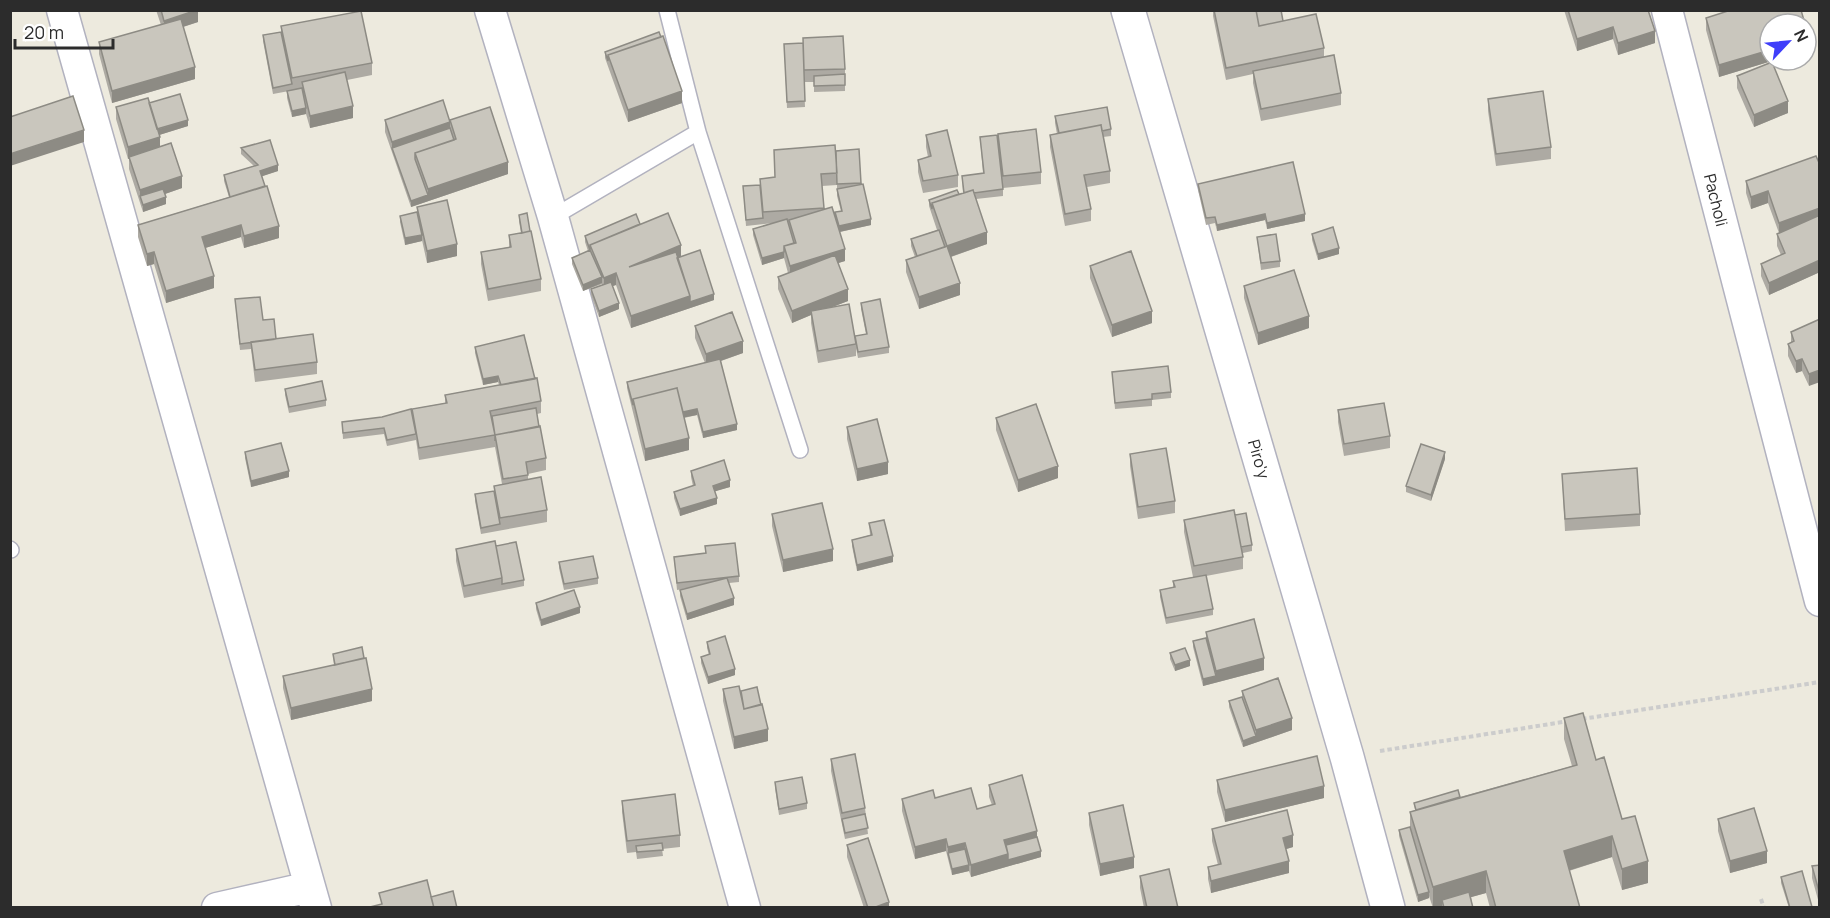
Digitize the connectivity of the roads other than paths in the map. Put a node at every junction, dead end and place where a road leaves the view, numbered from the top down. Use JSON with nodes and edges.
{"nodes":[{"id":1,"x":62,"y":10,"type":"edge"},
{"id":2,"x":490,"y":10,"type":"edge"},
{"id":3,"x":667,"y":10,"type":"edge"},
{"id":4,"x":1128,"y":10,"type":"edge"},
{"id":5,"x":1667,"y":10,"type":"edge"},
{"id":6,"x":698,"y":132,"type":"junction"},
{"id":7,"x":554,"y":217,"type":"junction"},
{"id":8,"x":800,"y":450,"type":"dead end"},
{"id":9,"x":1820,"y":601,"type":"edge"},
{"id":10,"x":313,"y":897,"type":"edge"},
{"id":11,"x":217,"y":908,"type":"edge"},
{"id":12,"x":745,"y":908,"type":"edge"},
{"id":13,"x":1388,"y":908,"type":"edge"}],
"edges":[{"from":1,"to":10,"type":"street"},
{"from":2,"to":7,"type":"street"},
{"from":3,"to":6,"type":"lane"},
{"from":4,"to":13,"type":"main road","name":"Piro'y"},
{"from":5,"to":9,"type":"street","name":"Pacholi"},
{"from":6,"to":7,"type":"lane"},
{"from":6,"to":8,"type":"lane"},
{"from":7,"to":12,"type":"street"},
{"from":10,"to":11,"type":"street"}]}
